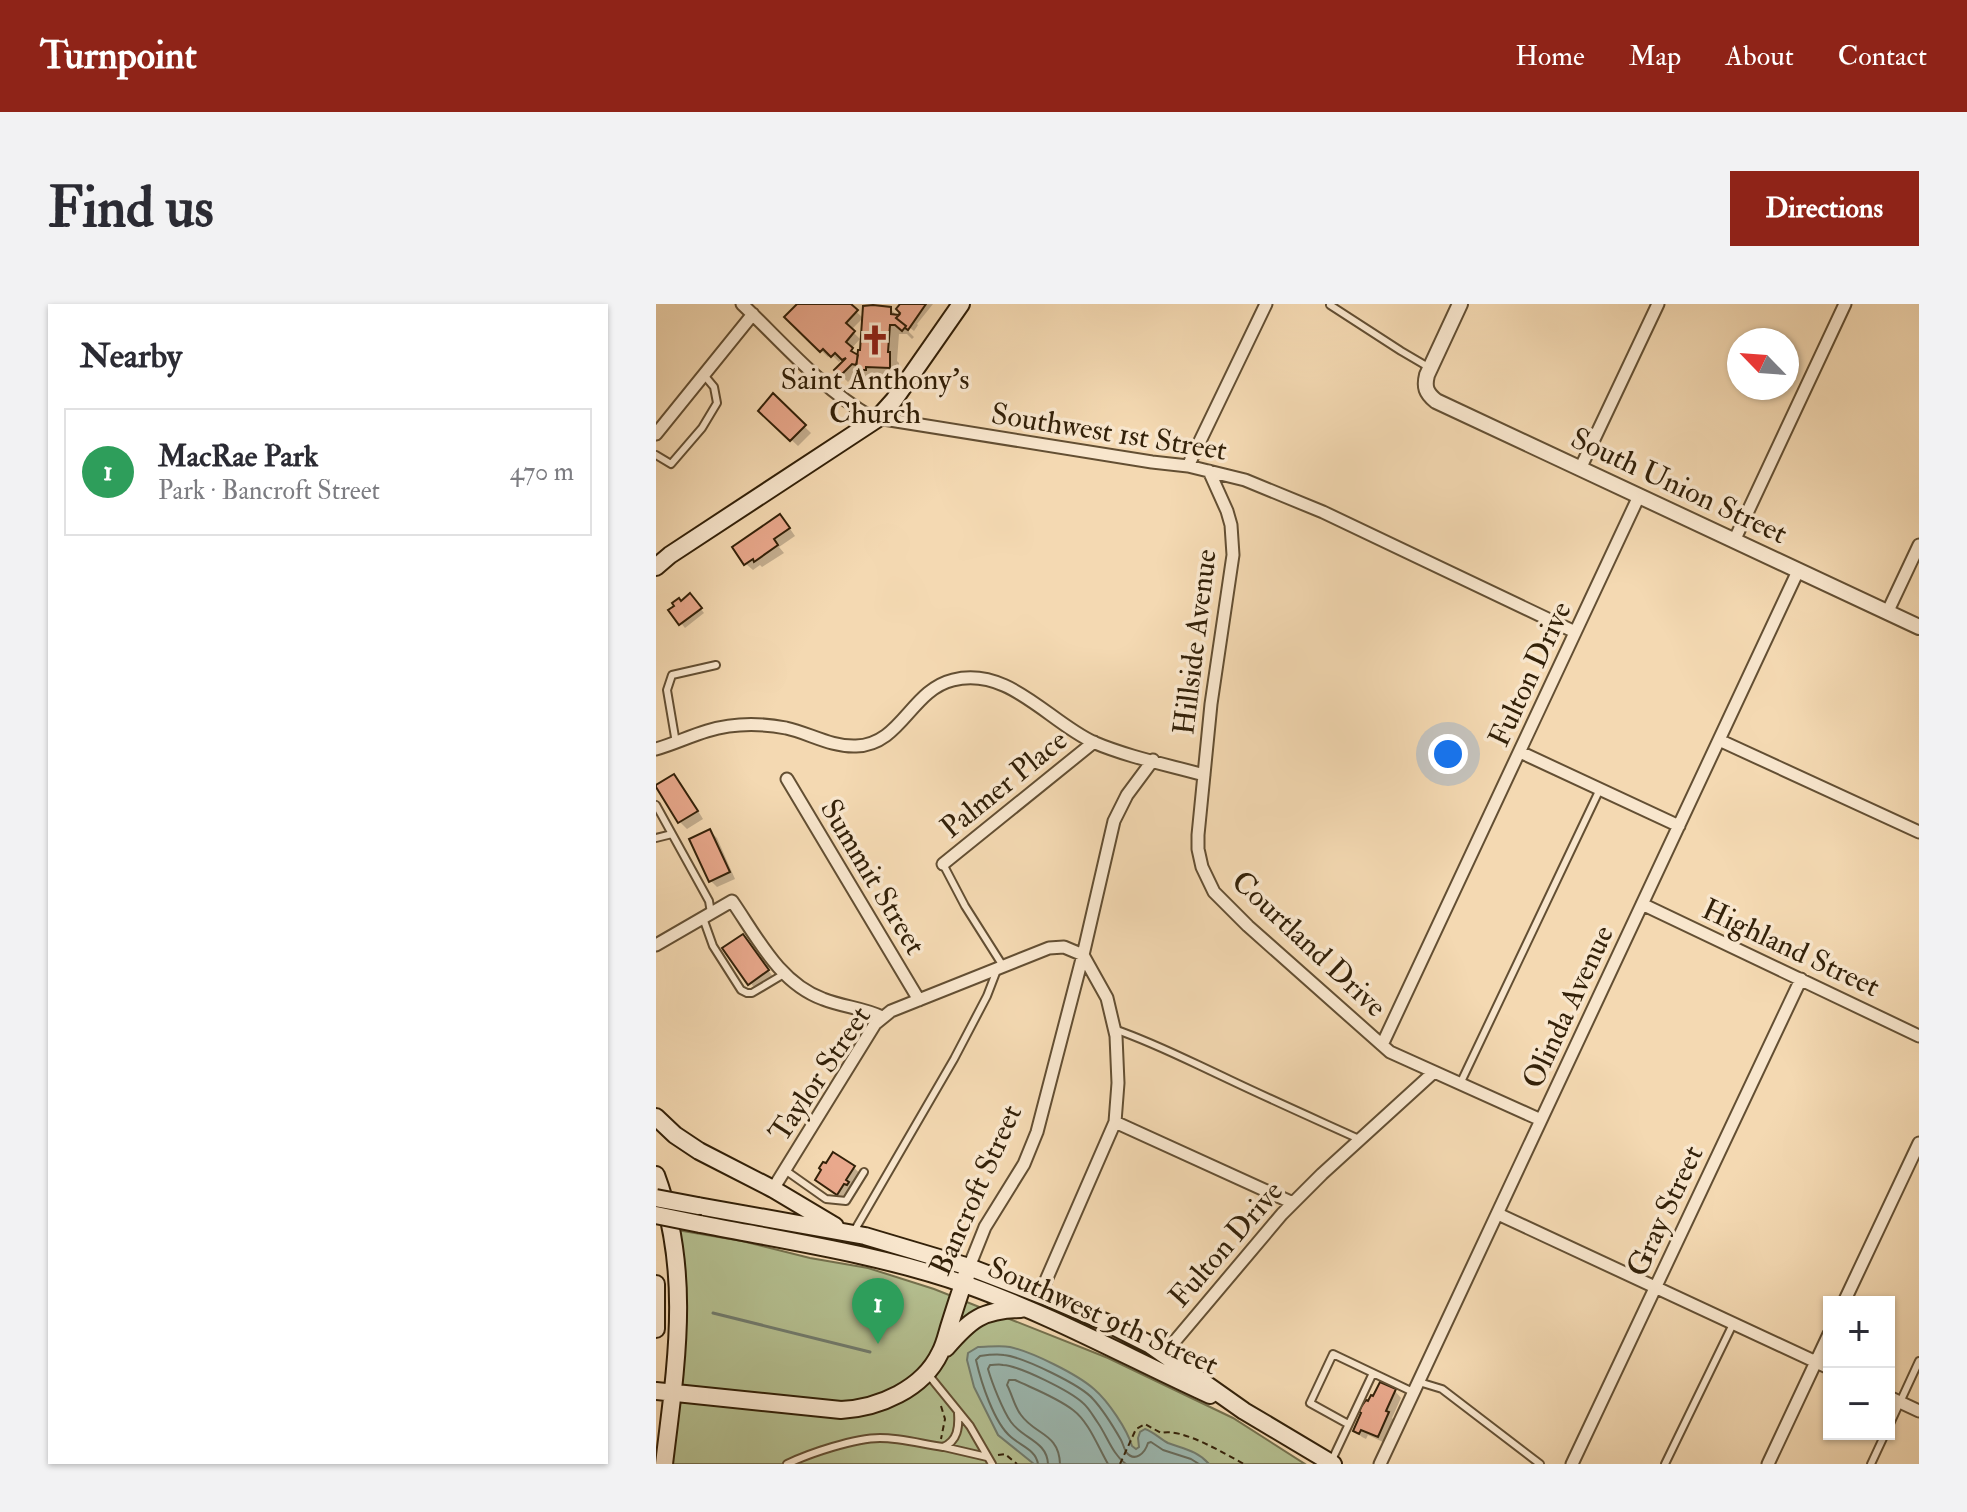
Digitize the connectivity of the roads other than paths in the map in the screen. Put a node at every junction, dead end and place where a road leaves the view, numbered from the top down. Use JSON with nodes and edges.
{"nodes":[{"id":1,"x":961,"y":304,"type":"edge"},
{"id":2,"x":1266,"y":304,"type":"edge"},
{"id":3,"x":1460,"y":304,"type":"edge"},
{"id":4,"x":1658,"y":304,"type":"edge"},
{"id":5,"x":1845,"y":304,"type":"edge"},
{"id":6,"x":1330,"y":305,"type":"edge"},
{"id":7,"x":750,"y":308,"type":"edge"},
{"id":8,"x":1430,"y":368,"type":"junction"},
{"id":9,"x":704,"y":375,"type":"junction"},
{"id":10,"x":877,"y":419,"type":"junction"},
{"id":11,"x":656,"y":434,"type":"edge"},
{"id":12,"x":656,"y":455,"type":"edge"},
{"id":13,"x":1188,"y":466,"type":"junction"},
{"id":14,"x":1580,"y":469,"type":"junction"},
{"id":15,"x":1209,"y":471,"type":"junction"},
{"id":16,"x":1639,"y":496,"type":"junction"},
{"id":17,"x":1734,"y":541,"type":"junction"},
{"id":18,"x":1919,"y":545,"type":"edge"},
{"id":19,"x":656,"y":567,"type":"edge"},
{"id":20,"x":1798,"y":571,"type":"junction"},
{"id":21,"x":1887,"y":613,"type":"junction"},
{"id":22,"x":1919,"y":627,"type":"edge"},
{"id":23,"x":1575,"y":632,"type":"junction"},
{"id":24,"x":716,"y":665,"type":"dead end"},
{"id":25,"x":1719,"y":740,"type":"junction"},
{"id":26,"x":1094,"y":742,"type":"junction"},
{"id":27,"x":676,"y":743,"type":"junction"},
{"id":28,"x":656,"y":749,"type":"edge"},
{"id":29,"x":1520,"y":752,"type":"junction"},
{"id":30,"x":1153,"y":760,"type":"junction"},
{"id":31,"x":1204,"y":775,"type":"junction"},
{"id":32,"x":787,"y":779,"type":"dead end"},
{"id":33,"x":1600,"y":789,"type":"junction"},
{"id":34,"x":656,"y":805,"type":"edge"},
{"id":35,"x":1679,"y":826,"type":"junction"},
{"id":36,"x":1919,"y":832,"type":"edge"},
{"id":37,"x":672,"y":834,"type":"junction"},
{"id":38,"x":656,"y":838,"type":"edge"},
{"id":39,"x":943,"y":864,"type":"joint"},
{"id":40,"x":1642,"y":904,"type":"junction"},
{"id":41,"x":707,"y":916,"type":"junction"},
{"id":42,"x":656,"y":945,"type":"edge"},
{"id":43,"x":1083,"y":955,"type":"junction"},
{"id":44,"x":1000,"y":967,"type":"junction"},
{"id":45,"x":784,"y":974,"type":"junction"},
{"id":46,"x":1801,"y":979,"type":"junction"},
{"id":47,"x":919,"y":1000,"type":"junction"},
{"id":48,"x":882,"y":1017,"type":"junction"},
{"id":49,"x":1114,"y":1029,"type":"junction"},
{"id":50,"x":1919,"y":1036,"type":"edge"},
{"id":51,"x":1382,"y":1045,"type":"junction"},
{"id":52,"x":1434,"y":1072,"type":"junction"},
{"id":53,"x":1460,"y":1084,"type":"junction"},
{"id":54,"x":656,"y":1117,"type":"edge"},
{"id":55,"x":1541,"y":1120,"type":"junction"},
{"id":56,"x":1115,"y":1122,"type":"junction"},
{"id":57,"x":1360,"y":1140,"type":"junction"},
{"id":58,"x":1919,"y":1143,"type":"edge"},
{"id":59,"x":785,"y":1170,"type":"junction"},
{"id":60,"x":864,"y":1172,"type":"dead end"},
{"id":61,"x":656,"y":1175,"type":"edge"},
{"id":62,"x":773,"y":1189,"type":"junction"},
{"id":63,"x":656,"y":1198,"type":"edge"},
{"id":64,"x":1293,"y":1203,"type":"junction"},
{"id":65,"x":1498,"y":1214,"type":"junction"},
{"id":66,"x":656,"y":1215,"type":"edge"},
{"id":67,"x":699,"y":1215,"type":"junction"},
{"id":68,"x":850,"y":1233,"type":"junction"},
{"id":69,"x":969,"y":1267,"type":"junction"},
{"id":70,"x":656,"y":1284,"type":"edge"},
{"id":71,"x":963,"y":1284,"type":"junction"},
{"id":72,"x":1655,"y":1287,"type":"junction"},
{"id":73,"x":1040,"y":1294,"type":"junction"},
{"id":74,"x":1847,"y":1296,"type":"edge"},
{"id":75,"x":1056,"y":1321,"type":"junction"},
{"id":76,"x":1733,"y":1324,"type":"junction"},
{"id":77,"x":656,"y":1329,"type":"edge"},
{"id":78,"x":1823,"y":1347,"type":"edge"},
{"id":79,"x":1164,"y":1354,"type":"junction"},
{"id":80,"x":940,"y":1355,"type":"junction"},
{"id":81,"x":1919,"y":1361,"type":"edge"},
{"id":82,"x":1816,"y":1362,"type":"junction"},
{"id":83,"x":1823,"y":1365,"type":"edge"},
{"id":84,"x":926,"y":1372,"type":"junction"},
{"id":85,"x":1373,"y":1373,"type":"junction"},
{"id":86,"x":1416,"y":1387,"type":"junction"},
{"id":87,"x":656,"y":1391,"type":"edge"},
{"id":88,"x":674,"y":1393,"type":"junction"},
{"id":89,"x":1895,"y":1399,"type":"edge"},
{"id":90,"x":1244,"y":1411,"type":"junction"},
{"id":91,"x":1919,"y":1411,"type":"edge"},
{"id":92,"x":958,"y":1413,"type":"junction"},
{"id":93,"x":1348,"y":1424,"type":"junction"},
{"id":94,"x":1882,"y":1440,"type":"edge"},
{"id":95,"x":943,"y":1447,"type":"junction"},
{"id":96,"x":990,"y":1460,"type":"edge"},
{"id":97,"x":1332,"y":1463,"type":"edge"},
{"id":98,"x":664,"y":1464,"type":"edge"},
{"id":99,"x":787,"y":1464,"type":"edge"},
{"id":100,"x":1380,"y":1464,"type":"edge"},
{"id":101,"x":1540,"y":1464,"type":"edge"},
{"id":102,"x":1572,"y":1464,"type":"edge"},
{"id":103,"x":1665,"y":1464,"type":"edge"},
{"id":104,"x":1768,"y":1464,"type":"edge"},
{"id":105,"x":1871,"y":1464,"type":"edge"}],
"edges":[{"from":1,"to":10,"type":"main road"},
{"from":2,"to":13,"type":"street"},
{"from":3,"to":8,"type":"street"},
{"from":4,"to":14,"type":"street"},
{"from":5,"to":17,"type":"street"},
{"from":6,"to":8,"type":"lane"},
{"from":7,"to":9,"type":"street"},
{"from":7,"to":10,"type":"street","name":"Southwest 1st Street"},
{"from":8,"to":14,"type":"street","name":"South Union Street"},
{"from":9,"to":11,"type":"street"},
{"from":9,"to":12,"type":"lane"},
{"from":10,"to":13,"type":"street","name":"Southwest 1st Street"},
{"from":10,"to":19,"type":"main road"},
{"from":13,"to":15,"type":"street","name":"Southwest 1st Street"},
{"from":14,"to":16,"type":"street","name":"South Union Street"},
{"from":15,"to":23,"type":"street","name":"Southwest 1st Street"},
{"from":15,"to":31,"type":"street","name":"Hillside Avenue"},
{"from":16,"to":17,"type":"street","name":"South Union Street"},
{"from":16,"to":23,"type":"street","name":"Fulton Drive"},
{"from":17,"to":20,"type":"street","name":"South Union Street"},
{"from":18,"to":21,"type":"street"},
{"from":20,"to":21,"type":"street","name":"South Union Street"},
{"from":20,"to":25,"type":"street","name":"Olinda Avenue"},
{"from":21,"to":22,"type":"street","name":"South Union Street"},
{"from":23,"to":29,"type":"street","name":"Fulton Drive"},
{"from":24,"to":27,"type":"lane"},
{"from":25,"to":35,"type":"street","name":"Olinda Avenue"},
{"from":25,"to":36,"type":"street"},
{"from":26,"to":27,"type":"street"},
{"from":26,"to":30,"type":"street"},
{"from":26,"to":39,"type":"street","name":"Palmer Place"},
{"from":27,"to":28,"type":"street"},
{"from":29,"to":33,"type":"street"},
{"from":29,"to":51,"type":"street","name":"Fulton Drive"},
{"from":30,"to":31,"type":"street"},
{"from":30,"to":43,"type":"street","name":"Bancroft Street"},
{"from":31,"to":51,"type":"street","name":"Courtland Drive"},
{"from":32,"to":47,"type":"street","name":"Summit Street"},
{"from":33,"to":35,"type":"street"},
{"from":33,"to":53,"type":"lane"},
{"from":34,"to":37,"type":"lane"},
{"from":35,"to":40,"type":"street","name":"Olinda Avenue"},
{"from":37,"to":38,"type":"lane"},
{"from":37,"to":41,"type":"lane"},
{"from":39,"to":44,"type":"lane"},
{"from":40,"to":46,"type":"street","name":"Highland Street"},
{"from":40,"to":55,"type":"street","name":"Olinda Avenue"},
{"from":41,"to":42,"type":"street"},
{"from":41,"to":45,"type":"street"},
{"from":41,"to":45,"type":"lane"},
{"from":43,"to":44,"type":"street","name":"Taylor Street"},
{"from":43,"to":49,"type":"street"},
{"from":43,"to":69,"type":"street","name":"Bancroft Street"},
{"from":44,"to":47,"type":"street","name":"Taylor Street"},
{"from":44,"to":68,"type":"lane"},
{"from":45,"to":48,"type":"street"},
{"from":46,"to":50,"type":"street","name":"Highland Street"},
{"from":46,"to":72,"type":"street","name":"Gray Street"},
{"from":47,"to":48,"type":"street","name":"Taylor Street"},
{"from":48,"to":59,"type":"street","name":"Taylor Street"},
{"from":49,"to":56,"type":"street"},
{"from":49,"to":57,"type":"lane"},
{"from":51,"to":52,"type":"street","name":"Courtland Drive"},
{"from":52,"to":53,"type":"street","name":"Courtland Drive"},
{"from":52,"to":57,"type":"street","name":"Fulton Drive"},
{"from":53,"to":55,"type":"street","name":"Courtland Drive"},
{"from":54,"to":62,"type":"main road"},
{"from":55,"to":65,"type":"street","name":"Olinda Avenue"},
{"from":56,"to":64,"type":"street"},
{"from":56,"to":73,"type":"street"},
{"from":57,"to":64,"type":"street","name":"Fulton Drive"},
{"from":58,"to":74,"type":"street"},
{"from":59,"to":60,"type":"lane"},
{"from":59,"to":62,"type":"street","name":"Taylor Street"},
{"from":61,"to":88,"type":"main road"},
{"from":62,"to":68,"type":"main road"},
{"from":63,"to":67,"type":"main road","name":"Southwest 9th Street","bridge":true},
{"from":64,"to":79,"type":"street","name":"Fulton Drive"},
{"from":65,"to":72,"type":"street"},
{"from":65,"to":86,"type":"street","name":"Olinda Avenue"},
{"from":66,"to":67,"type":"main road","name":"Southwest 9th Street","bridge":true},
{"from":67,"to":68,"type":"main road","name":"Southwest 9th Street"},
{"from":67,"to":71,"type":"main road","name":"Southwest 9th Street"},
{"from":68,"to":69,"type":"main road","name":"Southwest 9th Street"},
{"from":69,"to":71,"type":"main road","name":"Bancroft Street"},
{"from":69,"to":73,"type":"main road","name":"Southwest 9th Street"},
{"from":70,"to":77,"type":"main road"},
{"from":71,"to":75,"type":"main road","name":"Southwest 9th Street"},
{"from":71,"to":80,"type":"main road","name":"Bancroft Street"},
{"from":72,"to":76,"type":"street"},
{"from":72,"to":102,"type":"street","name":"Gray Street"},
{"from":73,"to":79,"type":"main road","name":"Southwest 9th Street"},
{"from":75,"to":80,"type":"main road"},
{"from":75,"to":90,"type":"main road","name":"Southwest 9th Street"},
{"from":76,"to":82,"type":"street"},
{"from":76,"to":103,"type":"lane"},
{"from":78,"to":82,"type":"street"},
{"from":79,"to":90,"type":"main road","name":"Southwest 9th Street"},
{"from":80,"to":84,"type":"main road","name":"Bancroft Street"},
{"from":81,"to":89,"type":"lane"},
{"from":82,"to":83,"type":"street"},
{"from":82,"to":104,"type":"street"},
{"from":84,"to":88,"type":"main road","name":"Bancroft Street"},
{"from":84,"to":92,"type":"lane"},
{"from":85,"to":86,"type":"lane"},
{"from":85,"to":93,"type":"lane"},
{"from":85,"to":93,"type":"lane"},
{"from":86,"to":100,"type":"street","name":"Olinda Avenue"},
{"from":86,"to":101,"type":"lane"},
{"from":87,"to":88,"type":"main road","name":"Bancroft Street"},
{"from":88,"to":98,"type":"main road"},
{"from":89,"to":91,"type":"street"},
{"from":90,"to":97,"type":"main road","name":"Southwest 9th Street"},
{"from":92,"to":95,"type":"lane"},
{"from":92,"to":96,"type":"lane"},
{"from":93,"to":97,"type":"lane"},
{"from":94,"to":105,"type":"lane"},
{"from":95,"to":96,"type":"lane"},
{"from":95,"to":99,"type":"lane"}]}
